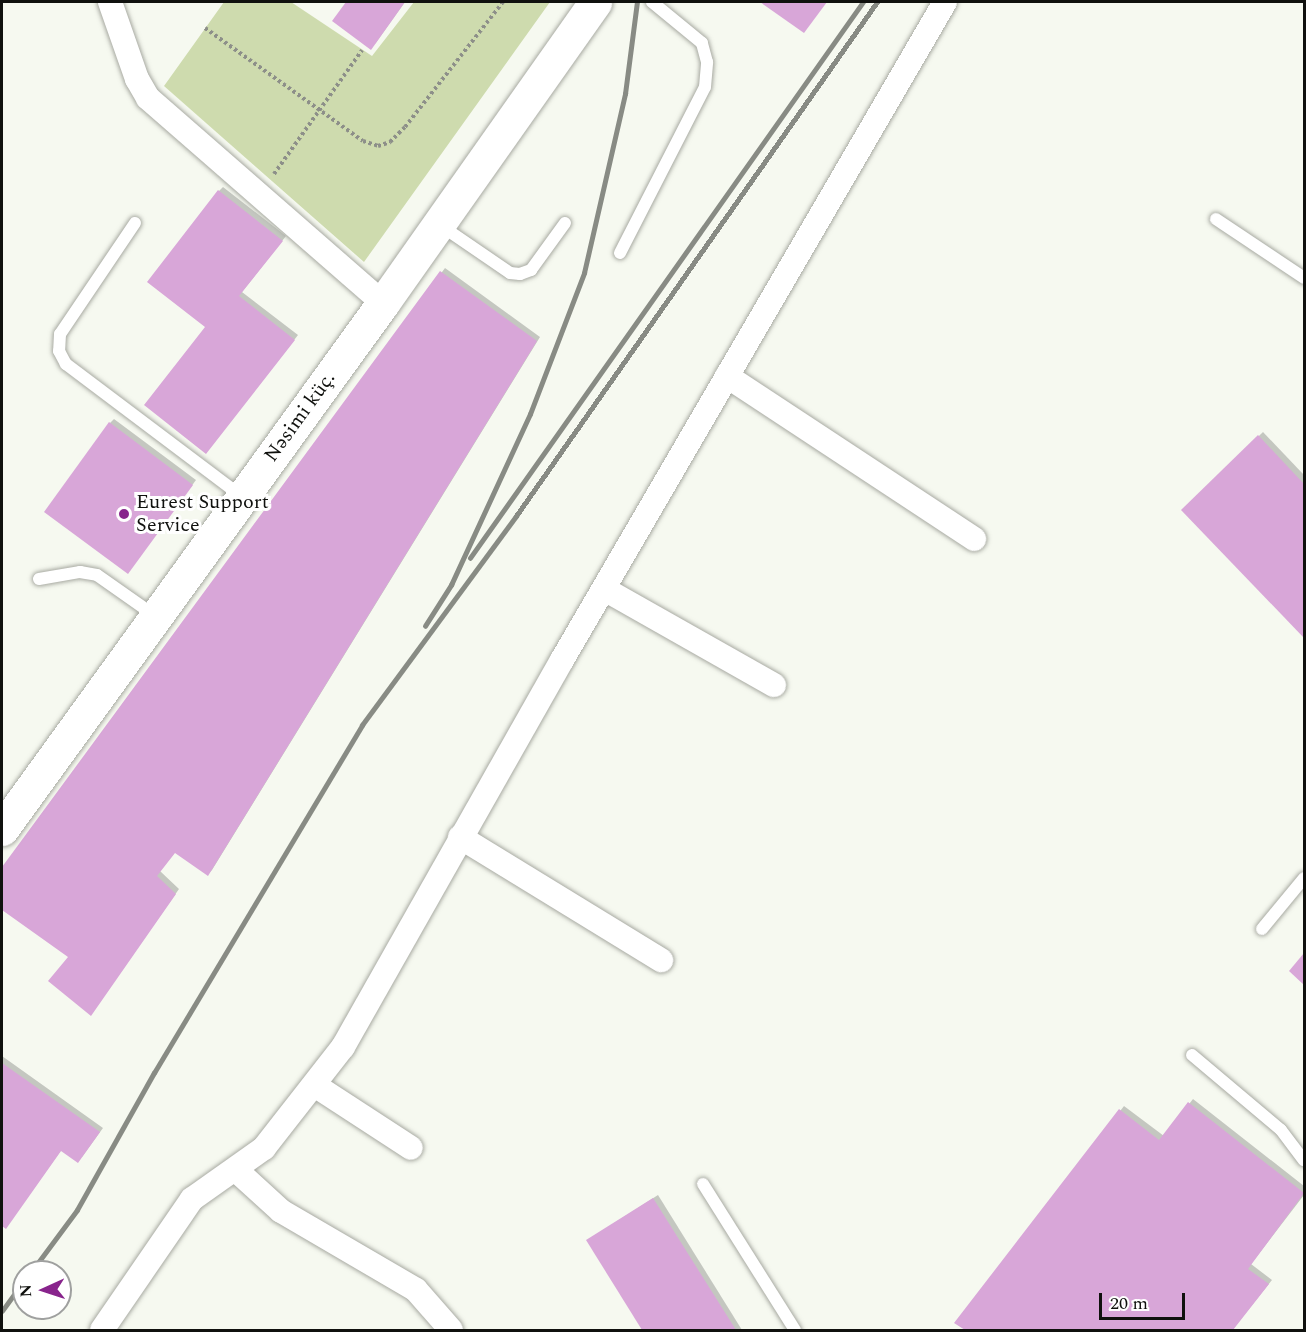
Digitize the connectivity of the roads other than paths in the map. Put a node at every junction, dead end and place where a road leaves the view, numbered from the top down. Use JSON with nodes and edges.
{"nodes":[{"id":1,"x":110,"y":2,"type":"edge"},
{"id":2,"x":595,"y":2,"type":"edge"},
{"id":3,"x":652,"y":2,"type":"edge"},
{"id":4,"x":945,"y":2,"type":"edge"},
{"id":5,"x":1216,"y":219,"type":"dead end"},
{"id":6,"x":135,"y":223,"type":"dead end"},
{"id":7,"x":439,"y":224,"type":"junction"},
{"id":8,"x":565,"y":224,"type":"dead end"},
{"id":9,"x":620,"y":253,"type":"dead end"},
{"id":10,"x":1305,"y":278,"type":"edge"},
{"id":11,"x":383,"y":303,"type":"junction"},
{"id":12,"x":727,"y":375,"type":"junction"},
{"id":13,"x":242,"y":497,"type":"junction"},
{"id":14,"x":974,"y":539,"type":"dead end"},
{"id":15,"x":39,"y":579,"type":"dead end"},
{"id":16,"x":606,"y":590,"type":"junction"},
{"id":17,"x":155,"y":616,"type":"junction"},
{"id":18,"x":774,"y":686,"type":"dead end"},
{"id":19,"x":2,"y":829,"type":"edge"},
{"id":20,"x":460,"y":837,"type":"junction"},
{"id":21,"x":1305,"y":878,"type":"edge"},
{"id":22,"x":1262,"y":929,"type":"dead end"},
{"id":23,"x":661,"y":960,"type":"dead end"},
{"id":24,"x":1192,"y":1055,"type":"dead end"},
{"id":25,"x":316,"y":1086,"type":"junction"},
{"id":26,"x":411,"y":1148,"type":"dead end"},
{"id":27,"x":1305,"y":1160,"type":"edge"},
{"id":28,"x":236,"y":1170,"type":"junction"},
{"id":29,"x":703,"y":1184,"type":"dead end"},
{"id":30,"x":102,"y":1330,"type":"edge"},
{"id":31,"x":451,"y":1330,"type":"edge"},
{"id":32,"x":795,"y":1330,"type":"edge"}],
"edges":[{"from":1,"to":11,"type":"street"},
{"from":2,"to":7,"type":"street","name":"Nəsimi küç."},
{"from":3,"to":9,"type":"lane"},
{"from":4,"to":12,"type":"street"},
{"from":5,"to":10,"type":"lane"},
{"from":6,"to":13,"type":"lane"},
{"from":7,"to":8,"type":"lane"},
{"from":7,"to":11,"type":"street","name":"Nəsimi küç."},
{"from":11,"to":13,"type":"street","name":"Nəsimi küç."},
{"from":12,"to":14,"type":"street"},
{"from":12,"to":16,"type":"street"},
{"from":13,"to":17,"type":"street","name":"Nəsimi küç."},
{"from":15,"to":17,"type":"lane"},
{"from":16,"to":18,"type":"street"},
{"from":16,"to":20,"type":"street"},
{"from":17,"to":19,"type":"street","name":"Nəsimi küç."},
{"from":20,"to":23,"type":"street"},
{"from":20,"to":25,"type":"street"},
{"from":21,"to":22,"type":"lane"},
{"from":24,"to":27,"type":"lane"},
{"from":25,"to":26,"type":"street"},
{"from":25,"to":28,"type":"street"},
{"from":28,"to":30,"type":"street"},
{"from":28,"to":31,"type":"street"},
{"from":29,"to":32,"type":"lane"}]}
